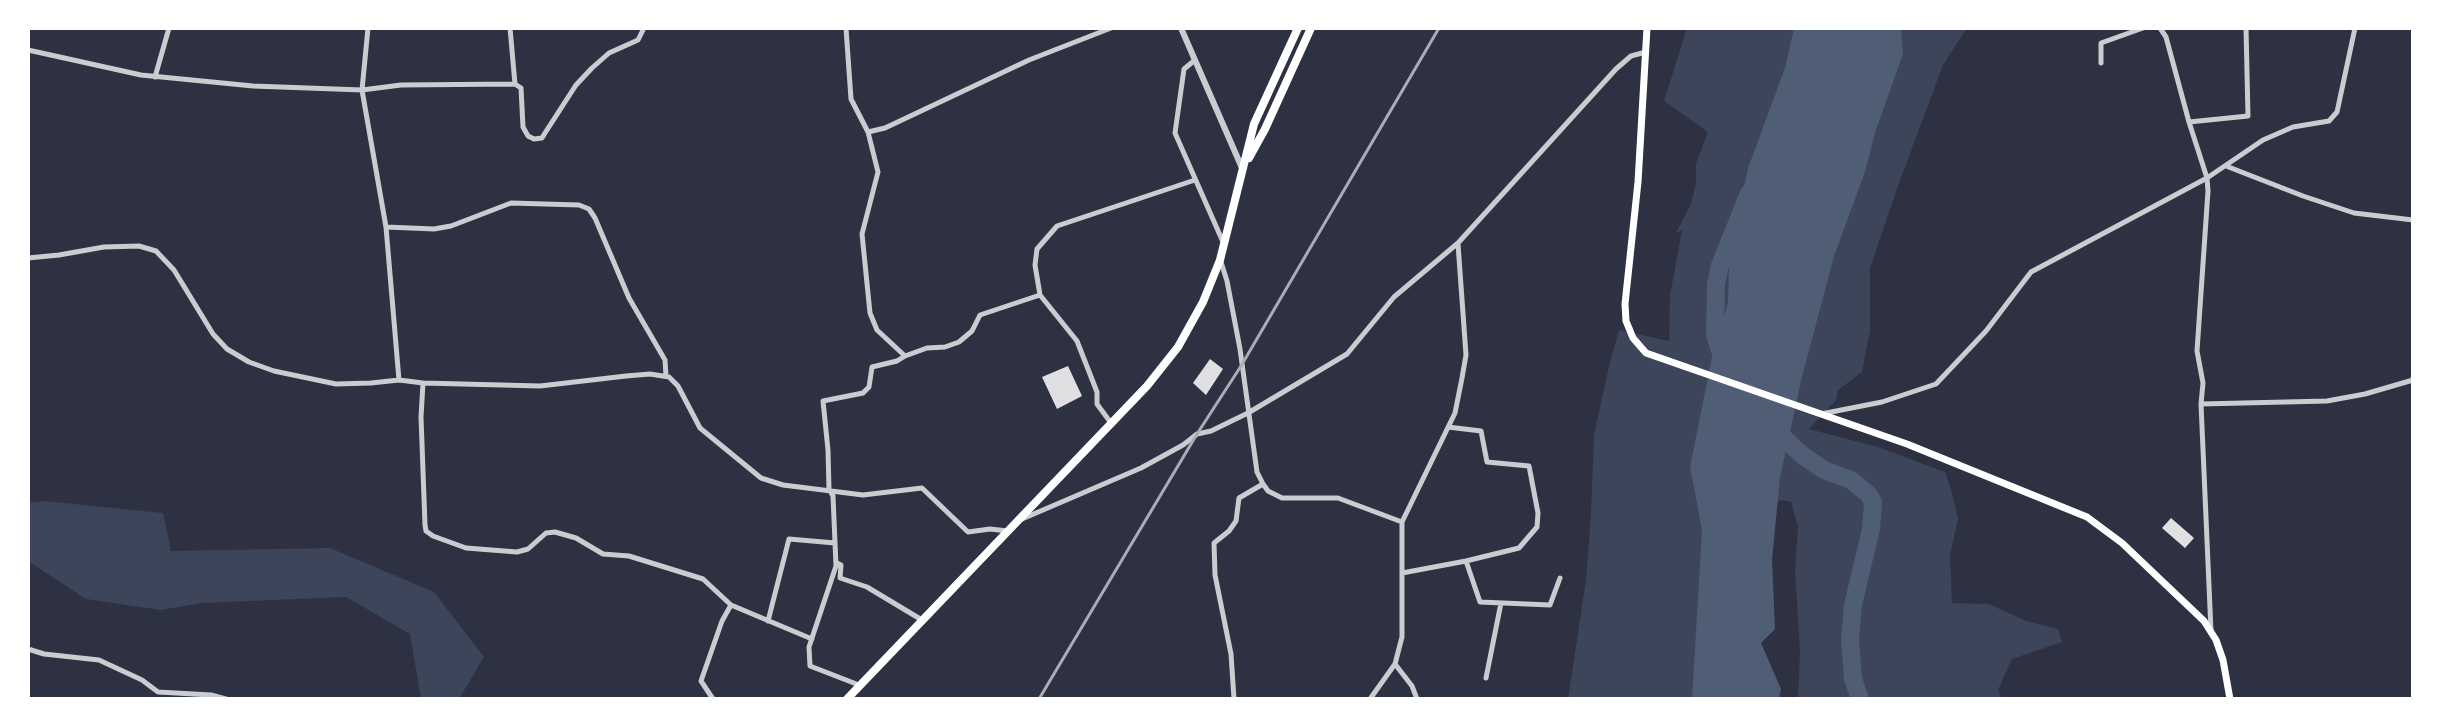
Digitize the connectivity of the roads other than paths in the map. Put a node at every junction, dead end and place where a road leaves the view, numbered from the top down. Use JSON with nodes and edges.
{"nodes":[{"id":1,"x":169,"y":28,"type":"edge"},
{"id":2,"x":368,"y":28,"type":"edge"},
{"id":3,"x":510,"y":28,"type":"edge"},
{"id":4,"x":644,"y":28,"type":"edge"},
{"id":5,"x":846,"y":28,"type":"edge"},
{"id":6,"x":1111,"y":28,"type":"edge"},
{"id":7,"x":1181,"y":28,"type":"edge"},
{"id":8,"x":1298,"y":28,"type":"edge"},
{"id":9,"x":1311,"y":28,"type":"edge"},
{"id":10,"x":1647,"y":28,"type":"edge"},
{"id":11,"x":2143,"y":28,"type":"edge"},
{"id":12,"x":2160,"y":28,"type":"edge"},
{"id":13,"x":2246,"y":28,"type":"edge"},
{"id":14,"x":2355,"y":28,"type":"edge"},
{"id":15,"x":28,"y":50,"type":"edge"},
{"id":16,"x":1647,"y":52,"type":"junction"},
{"id":17,"x":1195,"y":60,"type":"junction"},
{"id":18,"x":2101,"y":63,"type":"dead end"},
{"id":19,"x":155,"y":77,"type":"junction"},
{"id":20,"x":515,"y":84,"type":"junction"},
{"id":21,"x":362,"y":90,"type":"junction"},
{"id":22,"x":2189,"y":122,"type":"junction"},
{"id":23,"x":868,"y":132,"type":"junction"},
{"id":24,"x":2226,"y":166,"type":"junction"},
{"id":25,"x":1242,"y":169,"type":"junction"},
{"id":26,"x":2207,"y":178,"type":"junction"},
{"id":27,"x":1195,"y":180,"type":"junction"},
{"id":28,"x":2413,"y":220,"type":"edge"},
{"id":29,"x":386,"y":227,"type":"junction"},
{"id":30,"x":1458,"y":243,"type":"junction"},
{"id":31,"x":1224,"y":244,"type":"junction"},
{"id":32,"x":28,"y":258,"type":"edge"},
{"id":33,"x":1220,"y":260,"type":"junction"},
{"id":34,"x":1040,"y":295,"type":"junction"},
{"id":35,"x":905,"y":356,"type":"junction"},
{"id":36,"x":666,"y":376,"type":"junction"},
{"id":37,"x":2413,"y":378,"type":"edge"},
{"id":38,"x":399,"y":380,"type":"junction"},
{"id":39,"x":423,"y":383,"type":"junction"},
{"id":40,"x":2201,"y":404,"type":"junction"},
{"id":41,"x":1248,"y":413,"type":"junction"},
{"id":42,"x":1820,"y":414,"type":"junction"},
{"id":43,"x":1111,"y":424,"type":"junction"},
{"id":44,"x":1448,"y":427,"type":"junction"},
{"id":45,"x":1263,"y":484,"type":"junction"},
{"id":46,"x":829,"y":489,"type":"junction"},
{"id":47,"x":1019,"y":521,"type":"junction"},
{"id":48,"x":1402,"y":522,"type":"junction"},
{"id":49,"x":1009,"y":531,"type":"junction"},
{"id":50,"x":835,"y":543,"type":"junction"},
{"id":51,"x":1466,"y":561,"type":"junction"},
{"id":52,"x":836,"y":563,"type":"junction"},
{"id":53,"x":1402,"y":573,"type":"junction"},
{"id":54,"x":1560,"y":578,"type":"dead end"},
{"id":55,"x":1501,"y":603,"type":"junction"},
{"id":56,"x":731,"y":605,"type":"junction"},
{"id":57,"x":922,"y":620,"type":"junction"},
{"id":58,"x":768,"y":621,"type":"junction"},
{"id":59,"x":2211,"y":632,"type":"junction"},
{"id":60,"x":812,"y":639,"type":"junction"},
{"id":61,"x":28,"y":649,"type":"edge"},
{"id":62,"x":1395,"y":664,"type":"junction"},
{"id":63,"x":1486,"y":678,"type":"dead end"},
{"id":64,"x":859,"y":685,"type":"junction"},
{"id":65,"x":226,"y":699,"type":"edge"},
{"id":66,"x":713,"y":699,"type":"edge"},
{"id":67,"x":847,"y":699,"type":"edge"},
{"id":68,"x":1234,"y":699,"type":"edge"},
{"id":69,"x":1370,"y":699,"type":"edge"},
{"id":70,"x":1417,"y":699,"type":"edge"},
{"id":71,"x":2230,"y":699,"type":"edge"}],
"edges":[{"from":1,"to":19,"type":"street"},
{"from":2,"to":21,"type":"street"},
{"from":3,"to":20,"type":"street"},
{"from":4,"to":20,"type":"street"},
{"from":5,"to":23,"type":"street"},
{"from":6,"to":23,"type":"street"},
{"from":7,"to":17,"type":"street"},
{"from":8,"to":25,"type":"highway"},
{"from":9,"to":25,"type":"highway"},
{"from":10,"to":16,"type":"main road"},
{"from":11,"to":18,"type":"street"},
{"from":12,"to":22,"type":"street"},
{"from":13,"to":22,"type":"street"},
{"from":14,"to":24,"type":"street"},
{"from":15,"to":19,"type":"street"},
{"from":16,"to":30,"type":"street"},
{"from":16,"to":42,"type":"main road"},
{"from":17,"to":25,"type":"street"},
{"from":17,"to":27,"type":"street"},
{"from":19,"to":21,"type":"street"},
{"from":20,"to":21,"type":"street"},
{"from":21,"to":29,"type":"street"},
{"from":22,"to":26,"type":"street"},
{"from":23,"to":35,"type":"street"},
{"from":24,"to":26,"type":"street"},
{"from":24,"to":28,"type":"street"},
{"from":25,"to":31,"type":"highway"},
{"from":26,"to":40,"type":"street"},
{"from":26,"to":42,"type":"street"},
{"from":27,"to":31,"type":"street"},
{"from":27,"to":34,"type":"street"},
{"from":29,"to":36,"type":"street"},
{"from":29,"to":38,"type":"street"},
{"from":30,"to":41,"type":"street"},
{"from":30,"to":44,"type":"street"},
{"from":31,"to":33,"type":"highway"},
{"from":32,"to":38,"type":"street"},
{"from":33,"to":41,"type":"street"},
{"from":33,"to":43,"type":"highway"},
{"from":34,"to":35,"type":"street"},
{"from":34,"to":43,"type":"street"},
{"from":35,"to":46,"type":"street"},
{"from":36,"to":39,"type":"street"},
{"from":36,"to":46,"type":"street"},
{"from":37,"to":40,"type":"street"},
{"from":38,"to":39,"type":"street"},
{"from":39,"to":56,"type":"street"},
{"from":40,"to":59,"type":"street"},
{"from":41,"to":45,"type":"street"},
{"from":41,"to":47,"type":"street"},
{"from":42,"to":59,"type":"main road"},
{"from":43,"to":47,"type":"highway"},
{"from":44,"to":48,"type":"street"},
{"from":44,"to":51,"type":"street"},
{"from":45,"to":48,"type":"street"},
{"from":45,"to":68,"type":"street"},
{"from":46,"to":49,"type":"street"},
{"from":46,"to":50,"type":"street"},
{"from":47,"to":49,"type":"highway"},
{"from":48,"to":53,"type":"street"},
{"from":49,"to":57,"type":"highway"},
{"from":50,"to":52,"type":"street"},
{"from":50,"to":58,"type":"street"},
{"from":51,"to":53,"type":"street"},
{"from":51,"to":55,"type":"street"},
{"from":52,"to":57,"type":"street"},
{"from":52,"to":60,"type":"street"},
{"from":53,"to":62,"type":"street"},
{"from":54,"to":55,"type":"street"},
{"from":55,"to":63,"type":"street"},
{"from":56,"to":58,"type":"street"},
{"from":56,"to":66,"type":"street"},
{"from":57,"to":64,"type":"highway"},
{"from":58,"to":60,"type":"street"},
{"from":59,"to":71,"type":"main road"},
{"from":60,"to":64,"type":"street"},
{"from":61,"to":65,"type":"street"},
{"from":62,"to":69,"type":"street"},
{"from":62,"to":70,"type":"street"},
{"from":64,"to":67,"type":"highway"}]}
